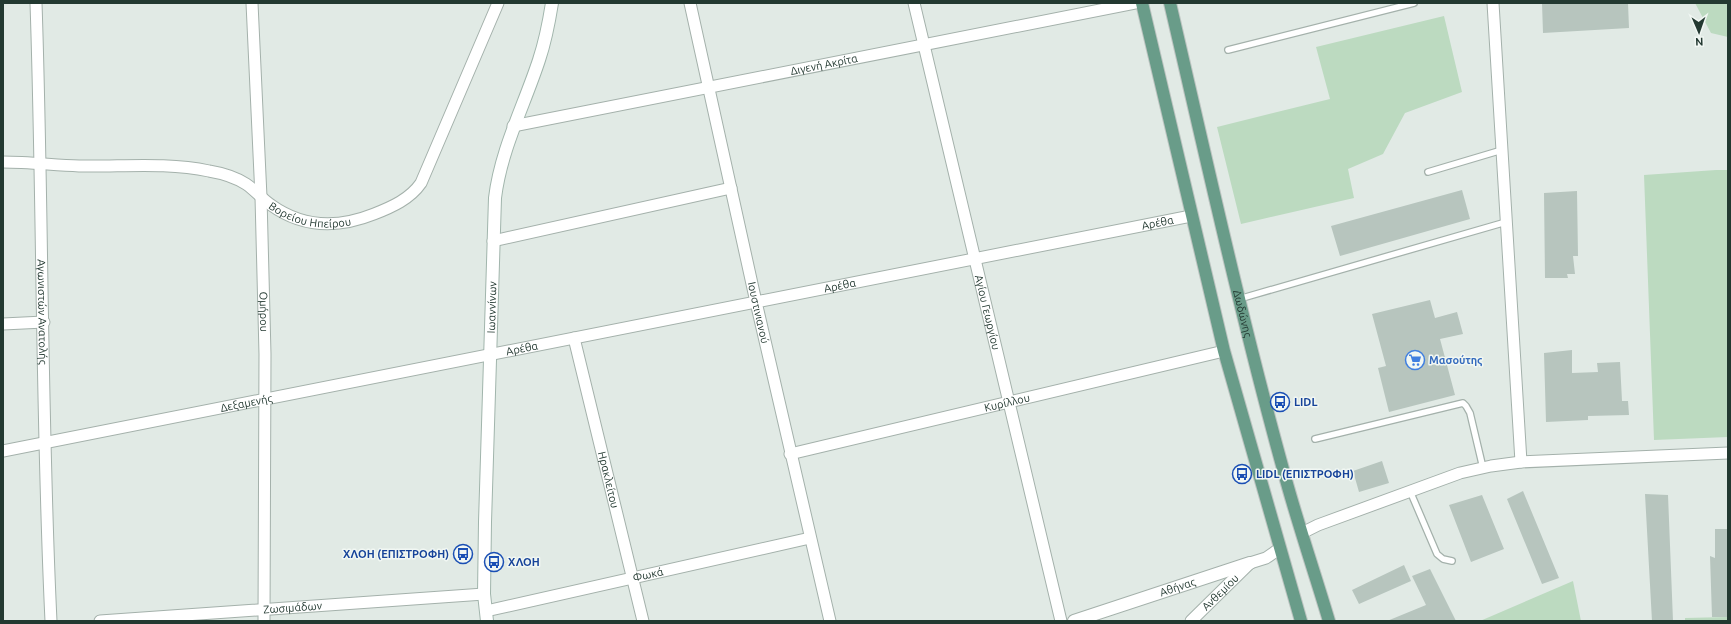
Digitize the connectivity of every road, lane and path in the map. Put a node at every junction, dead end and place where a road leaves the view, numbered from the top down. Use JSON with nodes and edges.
{"nodes":[{"id":1,"x":36,"y":3,"type":"edge"},
{"id":2,"x":252,"y":3,"type":"edge"},
{"id":3,"x":498,"y":3,"type":"edge"},
{"id":4,"x":552,"y":3,"type":"edge"},
{"id":5,"x":690,"y":3,"type":"edge"},
{"id":6,"x":914,"y":3,"type":"edge"},
{"id":7,"x":1135,"y":3,"type":"edge"},
{"id":8,"x":1142,"y":3,"type":"edge"},
{"id":9,"x":1170,"y":3,"type":"edge"},
{"id":10,"x":1414,"y":3,"type":"edge"},
{"id":11,"x":1493,"y":3,"type":"edge"},
{"id":12,"x":924,"y":45,"type":"junction"},
{"id":13,"x":1228,"y":50,"type":"dead end"},
{"id":14,"x":708,"y":87,"type":"junction"},
{"id":15,"x":513,"y":126,"type":"junction"},
{"id":16,"x":1502,"y":150,"type":"junction"},
{"id":17,"x":3,"y":162,"type":"edge"},
{"id":18,"x":41,"y":163,"type":"junction"},
{"id":19,"x":1428,"y":172,"type":"dead end"},
{"id":20,"x":731,"y":188,"type":"junction"},
{"id":21,"x":261,"y":197,"type":"junction"},
{"id":22,"x":1191,"y":216,"type":"junction"},
{"id":23,"x":1507,"y":222,"type":"junction"},
{"id":24,"x":493,"y":241,"type":"junction"},
{"id":25,"x":975,"y":259,"type":"junction"},
{"id":26,"x":1240,"y":299,"type":"junction"},
{"id":27,"x":756,"y":302,"type":"junction"},
{"id":28,"x":44,"y":322,"type":"junction"},
{"id":29,"x":3,"y":324,"type":"edge"},
{"id":30,"x":574,"y":338,"type":"junction"},
{"id":31,"x":1224,"y":351,"type":"junction"},
{"id":32,"x":489,"y":355,"type":"junction"},
{"id":33,"x":264,"y":400,"type":"junction"},
{"id":34,"x":1009,"y":402,"type":"junction"},
{"id":35,"x":1316,"y":439,"type":"dead end"},
{"id":36,"x":45,"y":442,"type":"junction"},
{"id":37,"x":3,"y":451,"type":"edge"},
{"id":38,"x":1728,"y":453,"type":"edge"},
{"id":39,"x":790,"y":454,"type":"junction"},
{"id":40,"x":1521,"y":462,"type":"junction"},
{"id":41,"x":1483,"y":468,"type":"junction"},
{"id":42,"x":1410,"y":491,"type":"junction"},
{"id":43,"x":1302,"y":533,"type":"junction"},
{"id":44,"x":810,"y":538,"type":"junction"},
{"id":45,"x":1279,"y":549,"type":"junction"},
{"id":46,"x":1452,"y":561,"type":"dead end"},
{"id":47,"x":1250,"y":563,"type":"junction"},
{"id":48,"x":632,"y":579,"type":"junction"},
{"id":49,"x":484,"y":594,"type":"junction"},
{"id":50,"x":263,"y":610,"type":"junction"},
{"id":51,"x":486,"y":616,"type":"edge"},
{"id":52,"x":51,"y":621,"type":"edge"},
{"id":53,"x":100,"y":621,"type":"edge"},
{"id":54,"x":264,"y":621,"type":"edge"},
{"id":55,"x":643,"y":621,"type":"edge"},
{"id":56,"x":830,"y":621,"type":"edge"},
{"id":57,"x":1061,"y":621,"type":"edge"},
{"id":58,"x":1074,"y":621,"type":"edge"},
{"id":59,"x":1190,"y":621,"type":"edge"},
{"id":60,"x":1301,"y":621,"type":"edge"},
{"id":61,"x":1329,"y":621,"type":"edge"}],
"edges":[{"from":1,"to":18,"type":"street","name":"Αγωνιστών Ανατολής"},
{"from":2,"to":21,"type":"street","name":"Ομήρου"},
{"from":3,"to":21,"type":"street","name":"Βορείου Ηπείρου"},
{"from":4,"to":15,"type":"main road","name":"Ιωαννίνων"},
{"from":5,"to":14,"type":"street","name":"Ιουστινιανού"},
{"from":6,"to":12,"type":"street","name":"Αγίου Γεωργίου"},
{"from":7,"to":12,"type":"street","name":"Διγενή Ακρίτα"},
{"from":8,"to":22,"type":"main road"},
{"from":9,"to":26,"type":"main road","name":"Δωδώνης"},
{"from":10,"to":13,"type":"lane"},
{"from":11,"to":16,"type":"street"},
{"from":12,"to":14,"type":"street","name":"Διγενή Ακρίτα"},
{"from":12,"to":25,"type":"street","name":"Αγίου Γεωργίου"},
{"from":14,"to":15,"type":"street","name":"Διγενή Ακρίτα"},
{"from":14,"to":20,"type":"street","name":"Ιουστινιανού"},
{"from":15,"to":24,"type":"main road","name":"Ιωαννίνων"},
{"from":16,"to":19,"type":"lane"},
{"from":16,"to":23,"type":"street"},
{"from":17,"to":18,"type":"street","name":"Βορείου Ηπείρου"},
{"from":18,"to":21,"type":"street","name":"Βορείου Ηπείρου"},
{"from":18,"to":28,"type":"street","name":"Αγωνιστών Ανατολής"},
{"from":20,"to":24,"type":"street"},
{"from":20,"to":27,"type":"street","name":"Ιουστινιανού"},
{"from":21,"to":33,"type":"street","name":"Ομήρου"},
{"from":22,"to":25,"type":"street","name":"Αρέθα"},
{"from":22,"to":31,"type":"main road"},
{"from":23,"to":26,"type":"lane"},
{"from":23,"to":40,"type":"street"},
{"from":24,"to":32,"type":"main road","name":"Ιωαννίνων"},
{"from":25,"to":27,"type":"street","name":"Αρέθα"},
{"from":25,"to":34,"type":"street","name":"Αγίου Γεωργίου"},
{"from":26,"to":43,"type":"main road","name":"Δωδώνης"},
{"from":27,"to":30,"type":"street","name":"Αρέθα"},
{"from":27,"to":39,"type":"street","name":"Ιουστινιανού"},
{"from":28,"to":29,"type":"street"},
{"from":28,"to":36,"type":"street","name":"Αγωνιστών Ανατολής"},
{"from":30,"to":32,"type":"street","name":"Αρέθα"},
{"from":30,"to":48,"type":"street","name":"Ηρακλείτου"},
{"from":31,"to":34,"type":"street","name":"Κυρίλλου"},
{"from":31,"to":45,"type":"main road"},
{"from":32,"to":33,"type":"street","name":"Δεξαμενής"},
{"from":32,"to":49,"type":"main road","name":"Ιωαννίνων"},
{"from":33,"to":36,"type":"street","name":"Δεξαμενής"},
{"from":33,"to":50,"type":"street","name":"Ομήρου"},
{"from":34,"to":39,"type":"street","name":"Κυρίλλου"},
{"from":34,"to":57,"type":"street","name":"Αγίου Γεωργίου"},
{"from":35,"to":41,"type":"lane"},
{"from":36,"to":37,"type":"street","name":"Δεξαμενής"},
{"from":36,"to":52,"type":"street","name":"Αγωνιστών Ανατολής"},
{"from":38,"to":40,"type":"street"},
{"from":39,"to":44,"type":"street","name":"Ιουστινιανού"},
{"from":40,"to":41,"type":"street"},
{"from":41,"to":42,"type":"street"},
{"from":42,"to":43,"type":"street"},
{"from":42,"to":46,"type":"lane"},
{"from":43,"to":61,"type":"main road","name":"Δωδώνης"},
{"from":44,"to":48,"type":"street","name":"Φωκά"},
{"from":44,"to":56,"type":"street","name":"Ιουστινιανού"},
{"from":45,"to":47,"type":"street","name":"Αθήνας"},
{"from":45,"to":60,"type":"main road"},
{"from":47,"to":58,"type":"main road","name":"Αθήνας"},
{"from":47,"to":59,"type":"street","name":"Ανθεμίου"},
{"from":48,"to":51,"type":"street","name":"Φωκά"},
{"from":48,"to":55,"type":"street","name":"Ηρακλείτου"},
{"from":49,"to":50,"type":"street","name":"Ζωσιμάδων"},
{"from":49,"to":51,"type":"main road","name":"Ιωαννίνων"},
{"from":50,"to":53,"type":"street","name":"Ζωσιμάδων"},
{"from":50,"to":54,"type":"street","name":"Ομήρου"}]}
